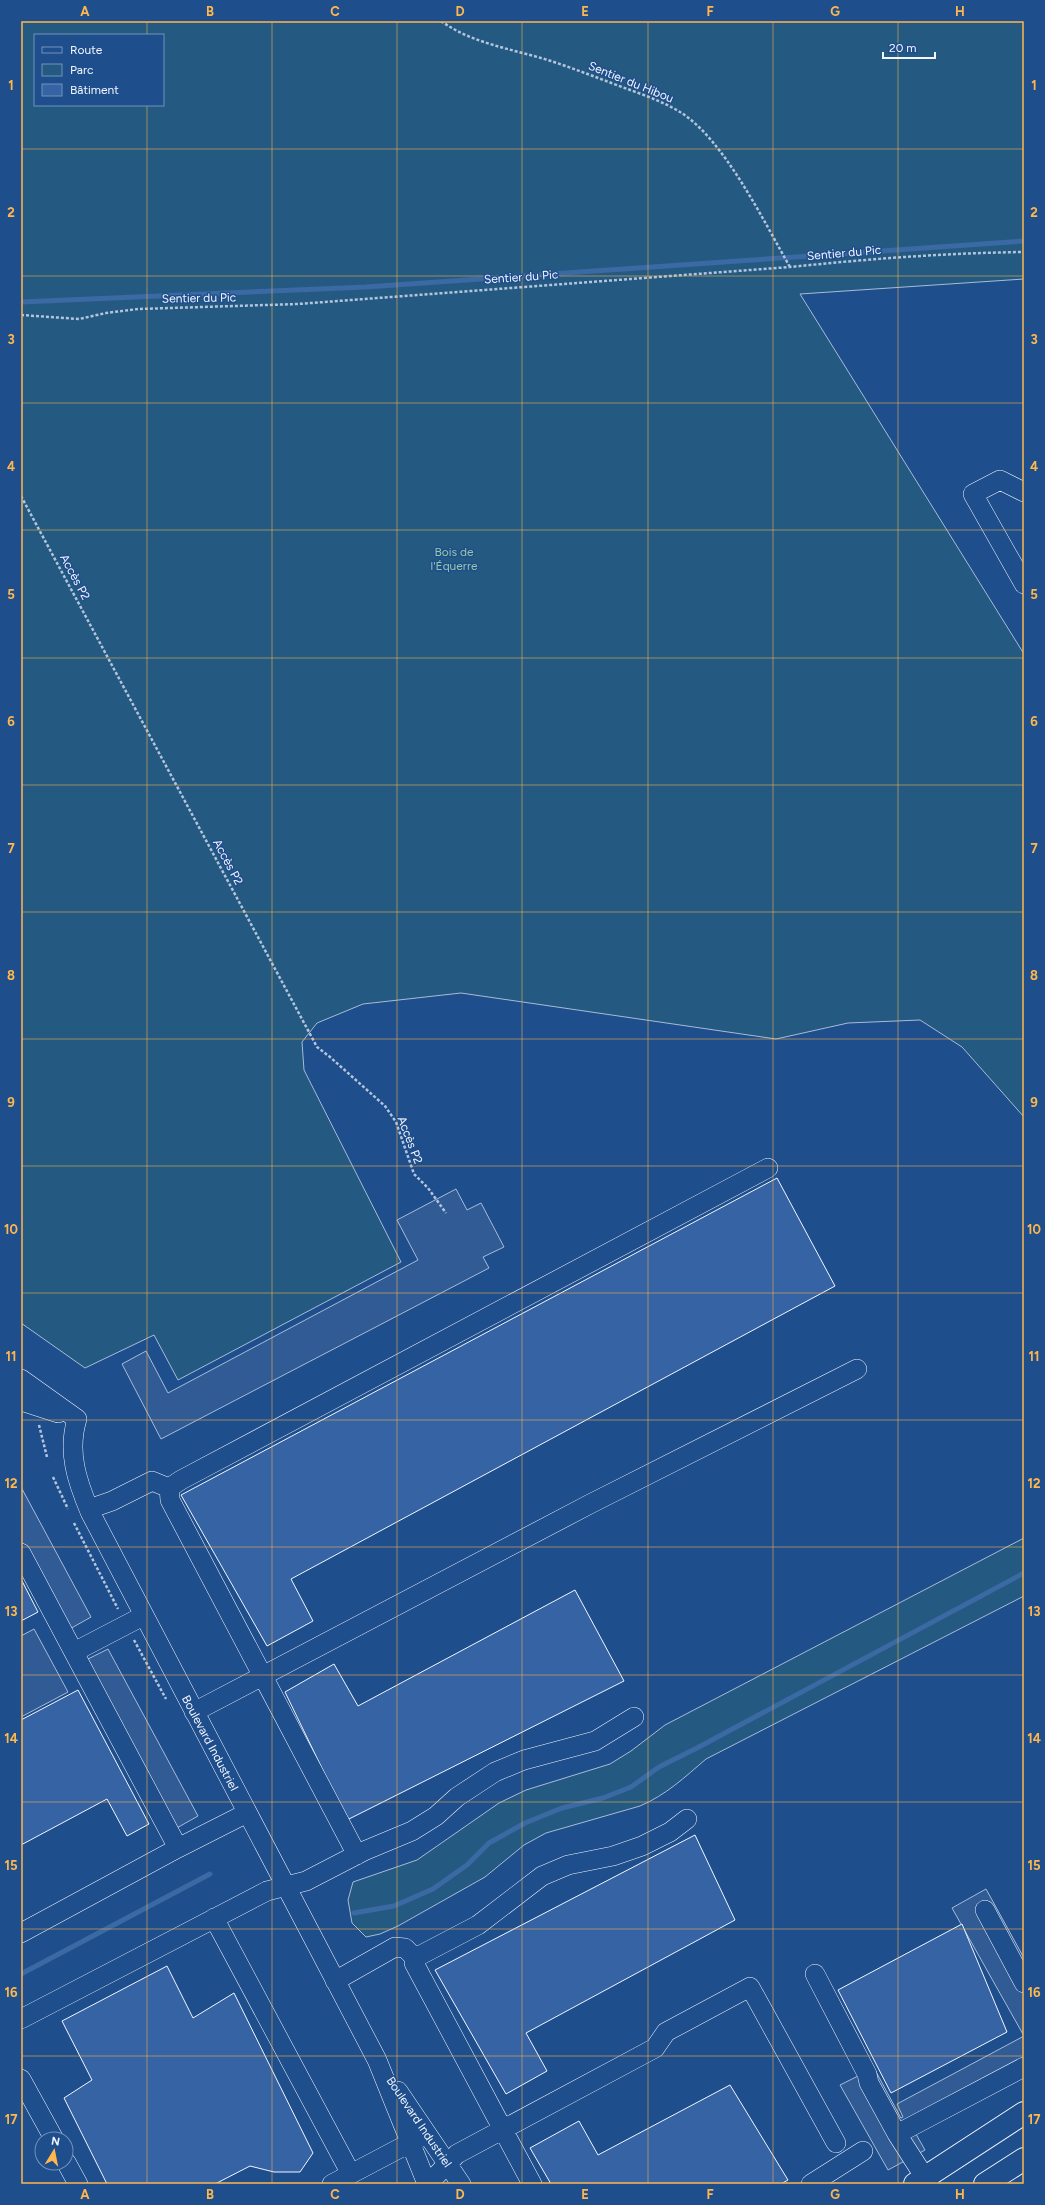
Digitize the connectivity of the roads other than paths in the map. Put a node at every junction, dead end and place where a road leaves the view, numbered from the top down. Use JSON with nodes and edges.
{"nodes":[{"id":1,"x":1024,"y":492,"type":"edge"},
{"id":2,"x":1024,"y":584,"type":"edge"},
{"id":3,"x":768,"y":1168,"type":"dead end"},
{"id":4,"x":857,"y":1369,"type":"dead end"},
{"id":5,"x":21,"y":1379,"type":"edge"},
{"id":6,"x":21,"y":1400,"type":"edge"},
{"id":7,"x":21,"y":1417,"type":"edge"},
{"id":8,"x":77,"y":1419,"type":"junction"},
{"id":9,"x":169,"y":1488,"type":"junction"},
{"id":10,"x":89,"y":1509,"type":"junction"},
{"id":11,"x":21,"y":1553,"type":"edge"},
{"id":12,"x":143,"y":1616,"type":"junction"},
{"id":13,"x":74,"y":1652,"type":"junction"},
{"id":14,"x":263,"y":1676,"type":"junction"},
{"id":15,"x":194,"y":1712,"type":"junction"},
{"id":16,"x":634,"y":1717,"type":"dead end"},
{"id":17,"x":247,"y":1813,"type":"junction"},
{"id":18,"x":687,"y":1819,"type":"dead end"},
{"id":19,"x":178,"y":1848,"type":"junction"},
{"id":20,"x":357,"y":1855,"type":"junction"},
{"id":21,"x":286,"y":1886,"type":"junction"},
{"id":22,"x":985,"y":1910,"type":"dead end"},
{"id":23,"x":214,"y":1918,"type":"junction"},
{"id":24,"x":21,"y":1933,"type":"edge"},
{"id":25,"x":414,"y":1958,"type":"junction"},
{"id":26,"x":815,"y":1974,"type":"dead end"},
{"id":27,"x":335,"y":1981,"type":"junction"},
{"id":28,"x":1024,"y":1983,"type":"edge"},
{"id":29,"x":21,"y":2019,"type":"edge"},
{"id":30,"x":377,"y":2060,"type":"junction"},
{"id":31,"x":1024,"y":2067,"type":"edge"},
{"id":32,"x":21,"y":2079,"type":"edge"},
{"id":33,"x":1024,"y":2114,"type":"edge"},
{"id":34,"x":503,"y":2130,"type":"junction"},
{"id":35,"x":50,"y":2131,"type":"edge"},
{"id":36,"x":427,"y":2134,"type":"junction"},
{"id":37,"x":897,"y":2134,"type":"junction"},
{"id":38,"x":410,"y":2143,"type":"junction"},
{"id":39,"x":836,"y":2143,"type":"dead end"},
{"id":40,"x":863,"y":2151,"type":"dead end"},
{"id":41,"x":1024,"y":2159,"type":"edge"},
{"id":42,"x":448,"y":2164,"type":"junction"},
{"id":43,"x":71,"y":2171,"type":"edge"},
{"id":44,"x":351,"y":2174,"type":"junction"},
{"id":45,"x":923,"y":2182,"type":"edge"},
{"id":46,"x":78,"y":2184,"type":"edge"},
{"id":47,"x":332,"y":2184,"type":"edge"},
{"id":48,"x":427,"y":2184,"type":"edge"},
{"id":49,"x":461,"y":2184,"type":"edge"},
{"id":50,"x":532,"y":2184,"type":"edge"},
{"id":51,"x":811,"y":2184,"type":"edge"},
{"id":52,"x":985,"y":2184,"type":"edge"}],
"edges":[{"from":1,"to":2,"type":"street"},
{"from":3,"to":9,"type":"street"},
{"from":4,"to":14,"type":"street"},
{"from":5,"to":8,"type":"street"},
{"from":6,"to":8,"type":"street"},
{"from":7,"to":8,"type":"street"},
{"from":8,"to":10,"type":"street","name":"Boulevard Industriel"},
{"from":9,"to":10,"type":"street"},
{"from":9,"to":14,"type":"street"},
{"from":10,"to":12,"type":"street","name":"Boulevard Industriel"},
{"from":11,"to":13,"type":"street"},
{"from":12,"to":13,"type":"street"},
{"from":12,"to":15,"type":"street","name":"Boulevard Industriel"},
{"from":13,"to":19,"type":"street"},
{"from":14,"to":15,"type":"street"},
{"from":14,"to":20,"type":"street"},
{"from":15,"to":17,"type":"street","name":"Boulevard Industriel"},
{"from":16,"to":20,"type":"street"},
{"from":17,"to":19,"type":"street"},
{"from":17,"to":21,"type":"street","name":"Boulevard Industriel"},
{"from":18,"to":25,"type":"street"},
{"from":19,"to":24,"type":"street"},
{"from":20,"to":21,"type":"street"},
{"from":21,"to":23,"type":"street"},
{"from":21,"to":27,"type":"street","name":"Boulevard Industriel"},
{"from":22,"to":28,"type":"street"},
{"from":23,"to":29,"type":"street"},
{"from":23,"to":44,"type":"street"},
{"from":25,"to":27,"type":"street"},
{"from":25,"to":34,"type":"street"},
{"from":26,"to":37,"type":"street"},
{"from":27,"to":30,"type":"street","name":"Boulevard Industriel"},
{"from":30,"to":36,"type":"street","name":"Boulevard Industriel"},
{"from":30,"to":38,"type":"street","name":"Boulevard Industriel"},
{"from":31,"to":37,"type":"street"},
{"from":32,"to":35,"type":"street"},
{"from":33,"to":45,"type":"main road"},
{"from":34,"to":39,"type":"street"},
{"from":34,"to":42,"type":"street"},
{"from":34,"to":50,"type":"street"},
{"from":36,"to":38,"type":"street"},
{"from":36,"to":42,"type":"street","name":"Boulevard Industriel"},
{"from":37,"to":45,"type":"street"},
{"from":38,"to":44,"type":"street"},
{"from":38,"to":48,"type":"street","name":"Boulevard Industriel"},
{"from":40,"to":51,"type":"street"},
{"from":41,"to":52,"type":"main road"},
{"from":42,"to":48,"type":"street"},
{"from":42,"to":49,"type":"street","name":"Boulevard Industriel"},
{"from":43,"to":46,"type":"street"},
{"from":44,"to":47,"type":"street"}]}
